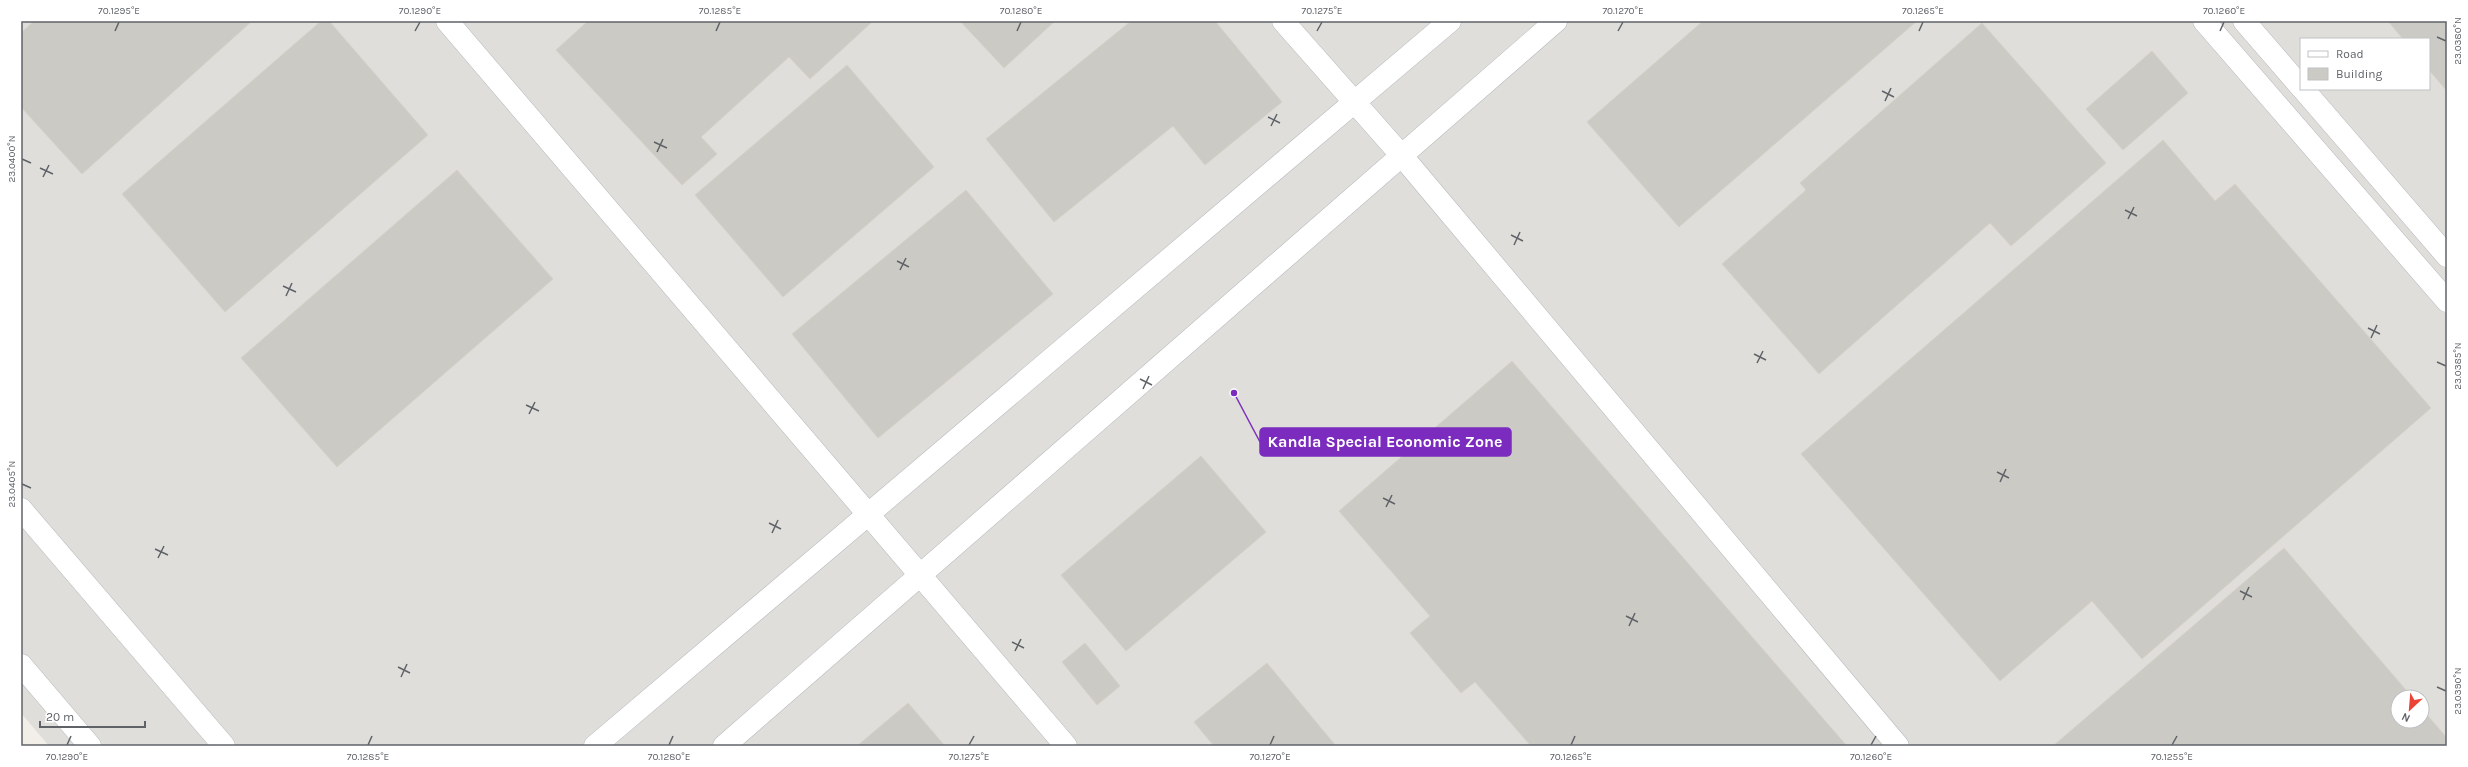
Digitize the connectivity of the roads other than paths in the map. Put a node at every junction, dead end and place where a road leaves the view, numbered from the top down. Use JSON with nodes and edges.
{"nodes":[{"id":1,"x":447,"y":21,"type":"edge"},
{"id":2,"x":1283,"y":21,"type":"edge"},
{"id":3,"x":1450,"y":21,"type":"edge"},
{"id":4,"x":1556,"y":21,"type":"edge"},
{"id":5,"x":2204,"y":21,"type":"edge"},
{"id":6,"x":2244,"y":21,"type":"edge"},
{"id":7,"x":2300,"y":86,"type":"edge"},
{"id":8,"x":2304,"y":90,"type":"edge"},
{"id":9,"x":1354,"y":103,"type":"junction"},
{"id":10,"x":1402,"y":156,"type":"junction"},
{"id":11,"x":2447,"y":256,"type":"edge"},
{"id":12,"x":2447,"y":301,"type":"edge"},
{"id":13,"x":21,"y":509,"type":"edge"},
{"id":14,"x":868,"y":515,"type":"junction"},
{"id":15,"x":920,"y":575,"type":"junction"},
{"id":16,"x":21,"y":665,"type":"edge"},
{"id":17,"x":90,"y":746,"type":"edge"},
{"id":18,"x":224,"y":746,"type":"edge"},
{"id":19,"x":596,"y":746,"type":"edge"},
{"id":20,"x":724,"y":746,"type":"edge"},
{"id":21,"x":1066,"y":746,"type":"edge"},
{"id":22,"x":1898,"y":746,"type":"edge"}],
"edges":[{"from":1,"to":14,"type":"street"},
{"from":2,"to":9,"type":"street"},
{"from":3,"to":9,"type":"street"},
{"from":4,"to":10,"type":"street"},
{"from":5,"to":12,"type":"street"},
{"from":6,"to":7,"type":"street"},
{"from":8,"to":11,"type":"street"},
{"from":9,"to":10,"type":"street"},
{"from":9,"to":14,"type":"street"},
{"from":10,"to":15,"type":"street"},
{"from":10,"to":22,"type":"street"},
{"from":13,"to":18,"type":"street"},
{"from":14,"to":15,"type":"street"},
{"from":14,"to":19,"type":"street"},
{"from":15,"to":20,"type":"street"},
{"from":15,"to":21,"type":"street"},
{"from":16,"to":17,"type":"street"}]}
